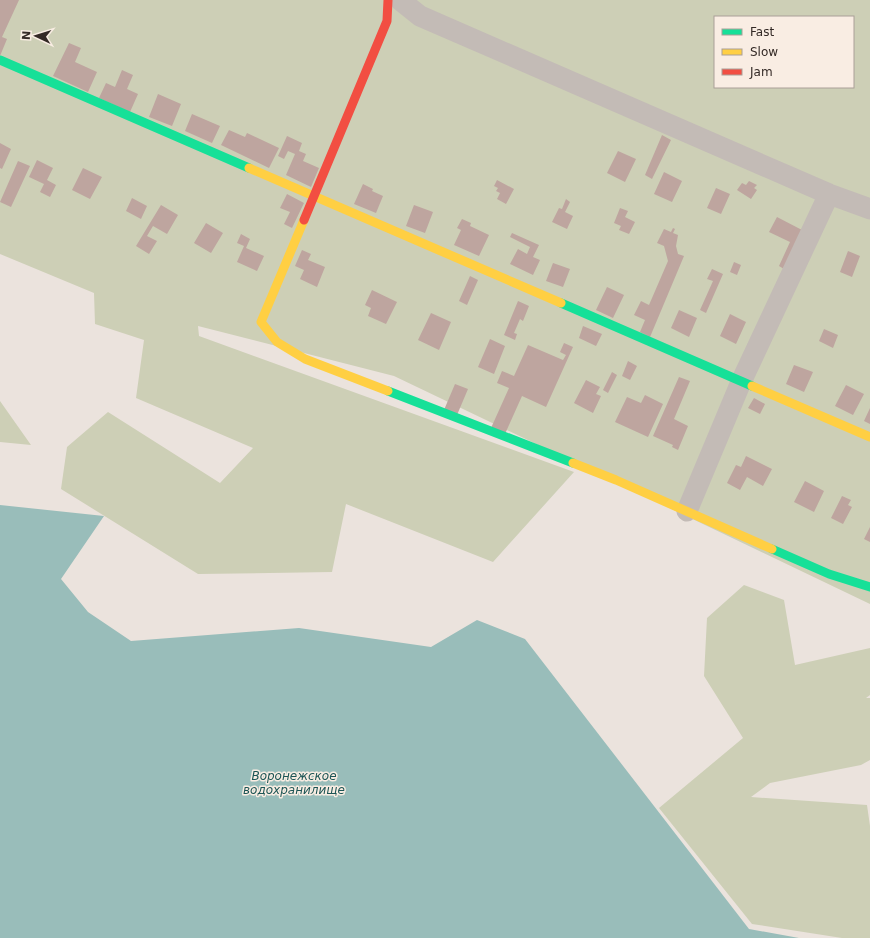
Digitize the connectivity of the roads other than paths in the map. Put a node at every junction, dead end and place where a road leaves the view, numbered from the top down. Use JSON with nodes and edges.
{"nodes":[{"id":1,"x":388,"y":0,"type":"edge"},
{"id":2,"x":400,"y":0,"type":"edge"},
{"id":3,"x":420,"y":16,"type":"junction"},
{"id":4,"x":387,"y":21,"type":"junction"},
{"id":5,"x":0,"y":60,"type":"edge"},
{"id":6,"x":829,"y":194,"type":"junction"},
{"id":7,"x":313,"y":197,"type":"junction"},
{"id":8,"x":870,"y":208,"type":"edge"},
{"id":9,"x":741,"y":382,"type":"junction"},
{"id":10,"x":870,"y":437,"type":"edge"},
{"id":11,"x":687,"y":511,"type":"junction"},
{"id":12,"x":870,"y":587,"type":"edge"}],
"edges":[{"from":1,"to":4,"type":"street"},
{"from":2,"to":3,"type":"street"},
{"from":3,"to":4,"type":"street"},
{"from":3,"to":6,"type":"street"},
{"from":4,"to":7,"type":"street"},
{"from":5,"to":7,"type":"street"},
{"from":6,"to":8,"type":"street"},
{"from":6,"to":9,"type":"street"},
{"from":7,"to":9,"type":"street"},
{"from":7,"to":11,"type":"street"},
{"from":9,"to":10,"type":"street"},
{"from":9,"to":11,"type":"street"},
{"from":11,"to":12,"type":"street"}]}
